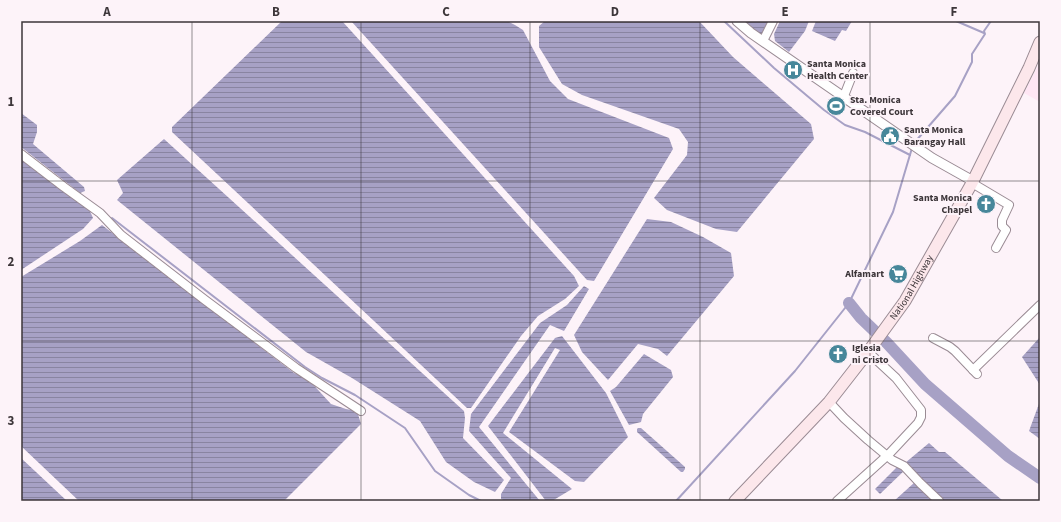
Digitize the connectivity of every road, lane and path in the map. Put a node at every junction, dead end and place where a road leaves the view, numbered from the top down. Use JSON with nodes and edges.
{"nodes":[{"id":1,"x":737,"y":21,"type":"edge"},
{"id":2,"x":773,"y":21,"type":"edge"},
{"id":3,"x":763,"y":41,"type":"junction"},
{"id":4,"x":1040,"y":42,"type":"edge"},
{"id":5,"x":853,"y":73,"type":"dead end"},
{"id":6,"x":844,"y":96,"type":"junction"},
{"id":7,"x":21,"y":154,"type":"edge"},
{"id":8,"x":972,"y":182,"type":"junction"},
{"id":9,"x":996,"y":248,"type":"dead end"},
{"id":10,"x":1040,"y":305,"type":"edge"},
{"id":11,"x":933,"y":338,"type":"dead end"},
{"id":12,"x":868,"y":351,"type":"junction"},
{"id":13,"x":829,"y":402,"type":"junction"},
{"id":14,"x":361,"y":411,"type":"dead end"},
{"id":15,"x":886,"y":455,"type":"junction"},
{"id":16,"x":735,"y":501,"type":"edge"},
{"id":17,"x":836,"y":501,"type":"edge"},
{"id":18,"x":939,"y":501,"type":"edge"}],
"edges":[{"from":1,"to":3,"type":"street"},
{"from":2,"to":3,"type":"street"},
{"from":3,"to":6,"type":"street"},
{"from":4,"to":8,"type":"main road","name":"National Highway"},
{"from":5,"to":6,"type":"street"},
{"from":6,"to":8,"type":"street"},
{"from":7,"to":14,"type":"street"},
{"from":8,"to":9,"type":"street"},
{"from":8,"to":12,"type":"main road","name":"National Highway"},
{"from":10,"to":11,"type":"street"},
{"from":12,"to":13,"type":"main road","name":"National Highway"},
{"from":12,"to":15,"type":"street"},
{"from":13,"to":15,"type":"street"},
{"from":13,"to":16,"type":"main road","name":"National Highway"},
{"from":15,"to":17,"type":"street"},
{"from":15,"to":18,"type":"street"}]}
